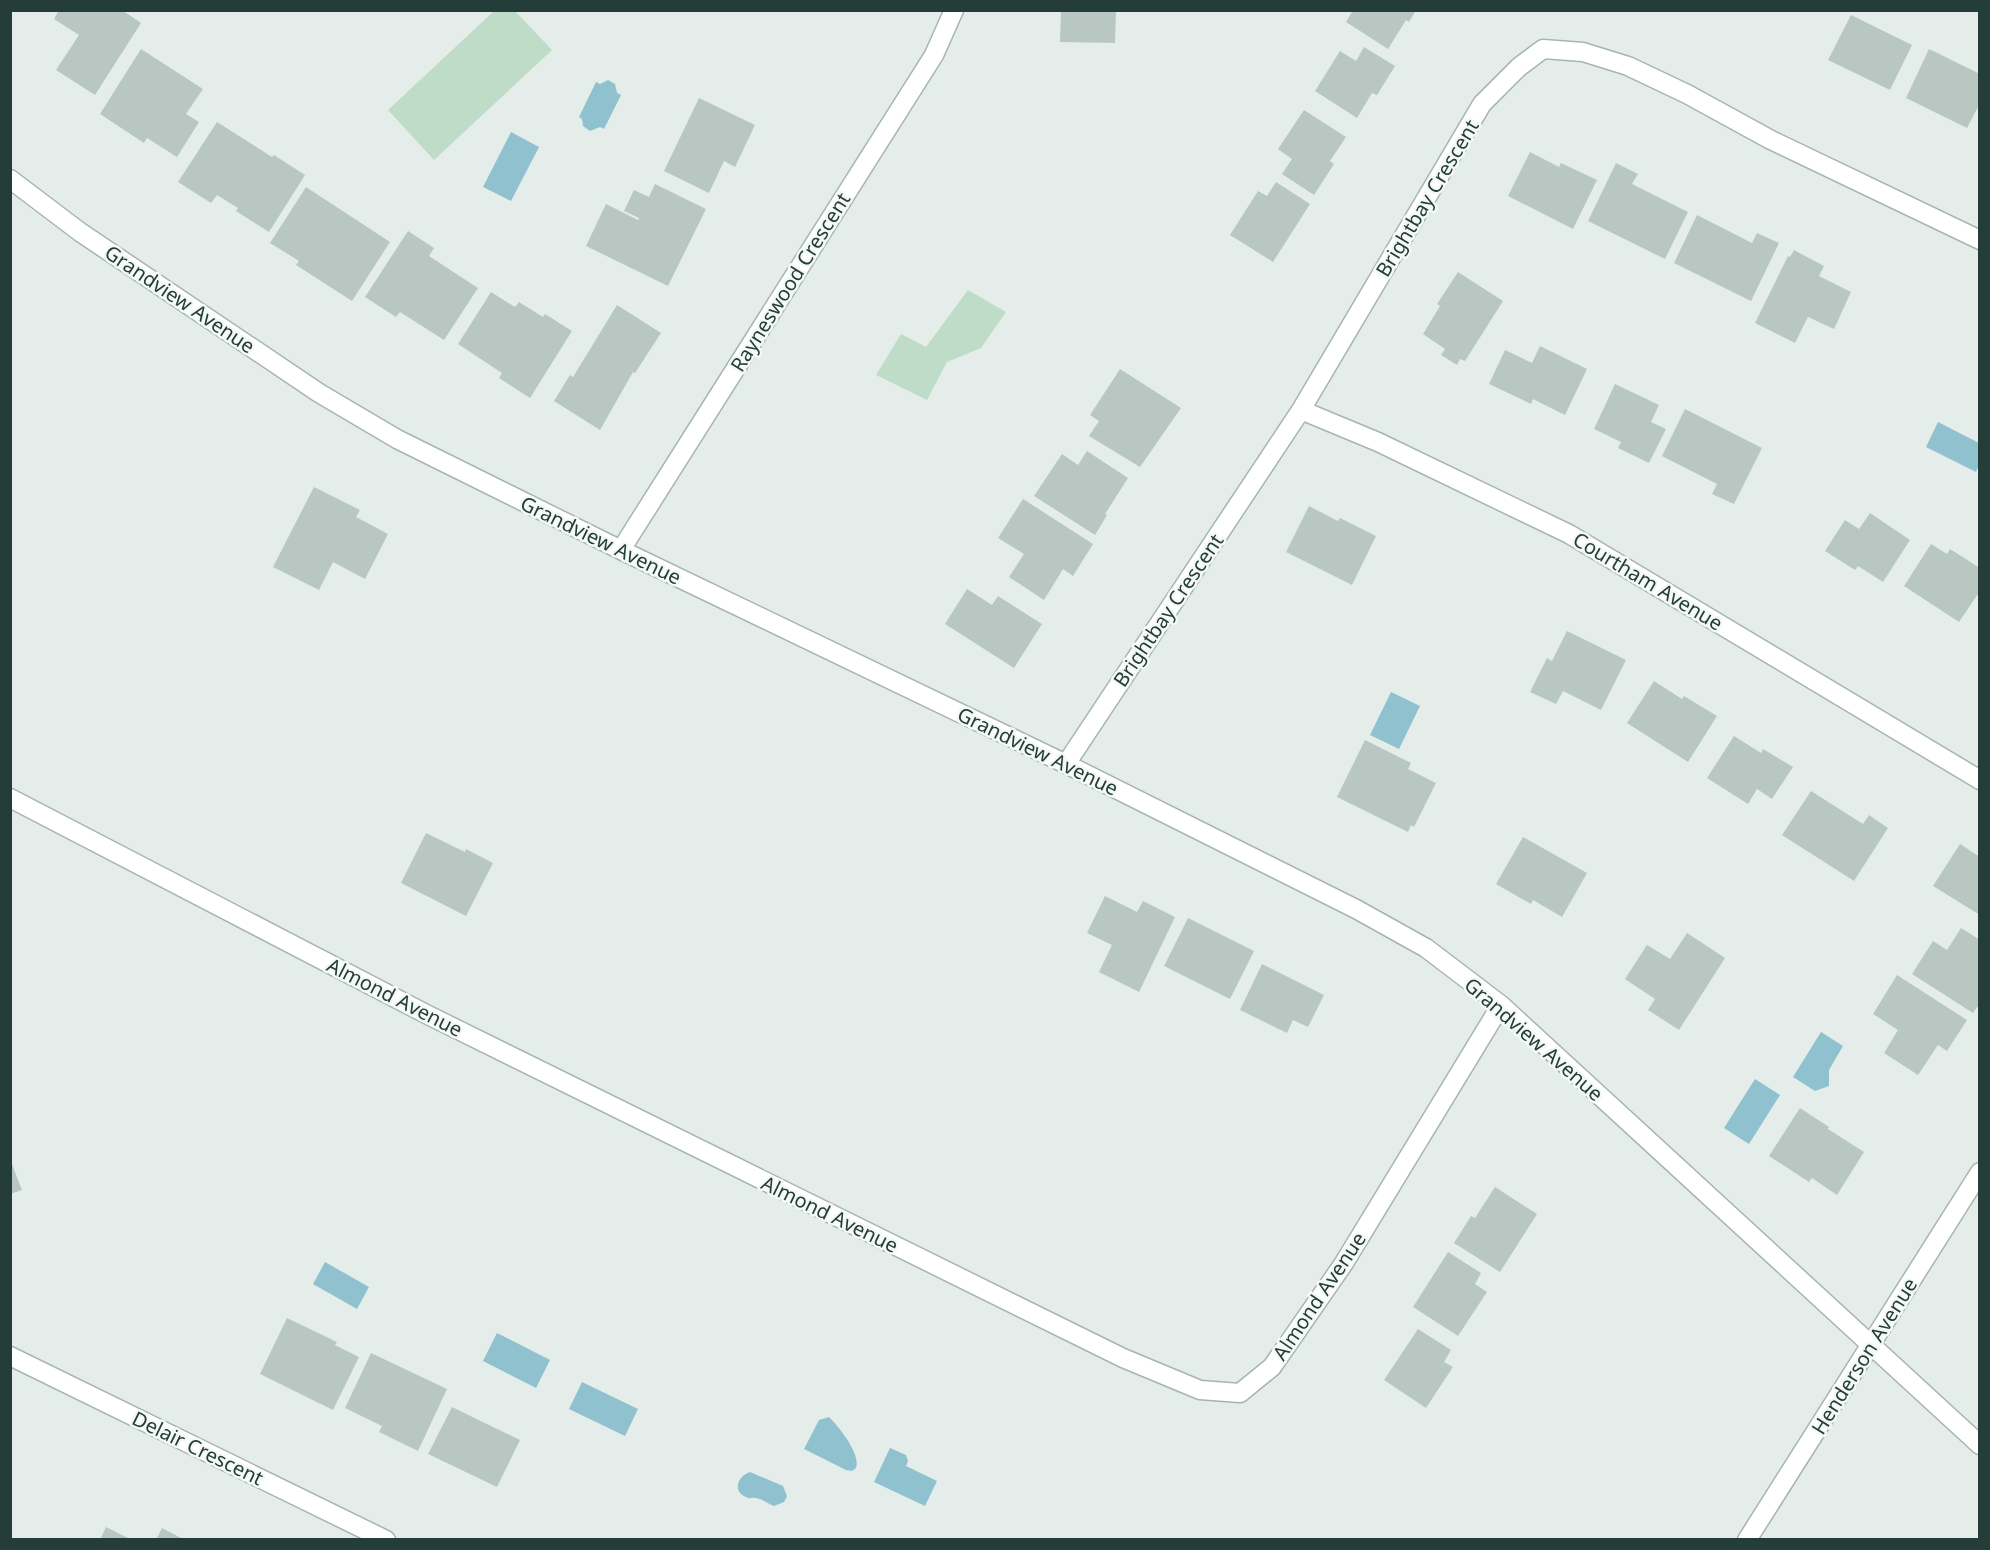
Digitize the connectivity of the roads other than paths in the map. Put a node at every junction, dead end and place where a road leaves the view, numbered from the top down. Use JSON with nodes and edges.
{"nodes":[{"id":1,"x":954,"y":10,"type":"edge"},
{"id":2,"x":10,"y":179,"type":"edge"},
{"id":3,"x":1980,"y":240,"type":"edge"},
{"id":4,"x":1301,"y":410,"type":"junction"},
{"id":5,"x":625,"y":552,"type":"junction"},
{"id":6,"x":1066,"y":764,"type":"junction"},
{"id":7,"x":1980,"y":780,"type":"edge"},
{"id":8,"x":10,"y":798,"type":"edge"},
{"id":9,"x":1501,"y":1005,"type":"junction"},
{"id":10,"x":1980,"y":1172,"type":"edge"},
{"id":11,"x":1870,"y":1346,"type":"junction"},
{"id":12,"x":10,"y":1356,"type":"edge"},
{"id":13,"x":1980,"y":1445,"type":"edge"},
{"id":14,"x":386,"y":1539,"type":"edge"},
{"id":15,"x":1748,"y":1539,"type":"edge"}],
"edges":[{"from":1,"to":5,"type":"street","name":"Rayneswood Crescent"},
{"from":2,"to":5,"type":"street","name":"Grandview Avenue"},
{"from":3,"to":4,"type":"street","name":"Brightbay Crescent"},
{"from":4,"to":6,"type":"street","name":"Brightbay Crescent"},
{"from":4,"to":7,"type":"street","name":"Courtham Avenue"},
{"from":5,"to":6,"type":"street","name":"Grandview Avenue"},
{"from":6,"to":9,"type":"street","name":"Grandview Avenue"},
{"from":8,"to":9,"type":"street","name":"Almond Avenue"},
{"from":9,"to":11,"type":"street","name":"Grandview Avenue"},
{"from":10,"to":11,"type":"street","name":"Henderson Avenue"},
{"from":11,"to":13,"type":"street","name":"Grandview Avenue"},
{"from":11,"to":15,"type":"street","name":"Henderson Avenue"},
{"from":12,"to":14,"type":"street","name":"Delair Crescent"}]}
